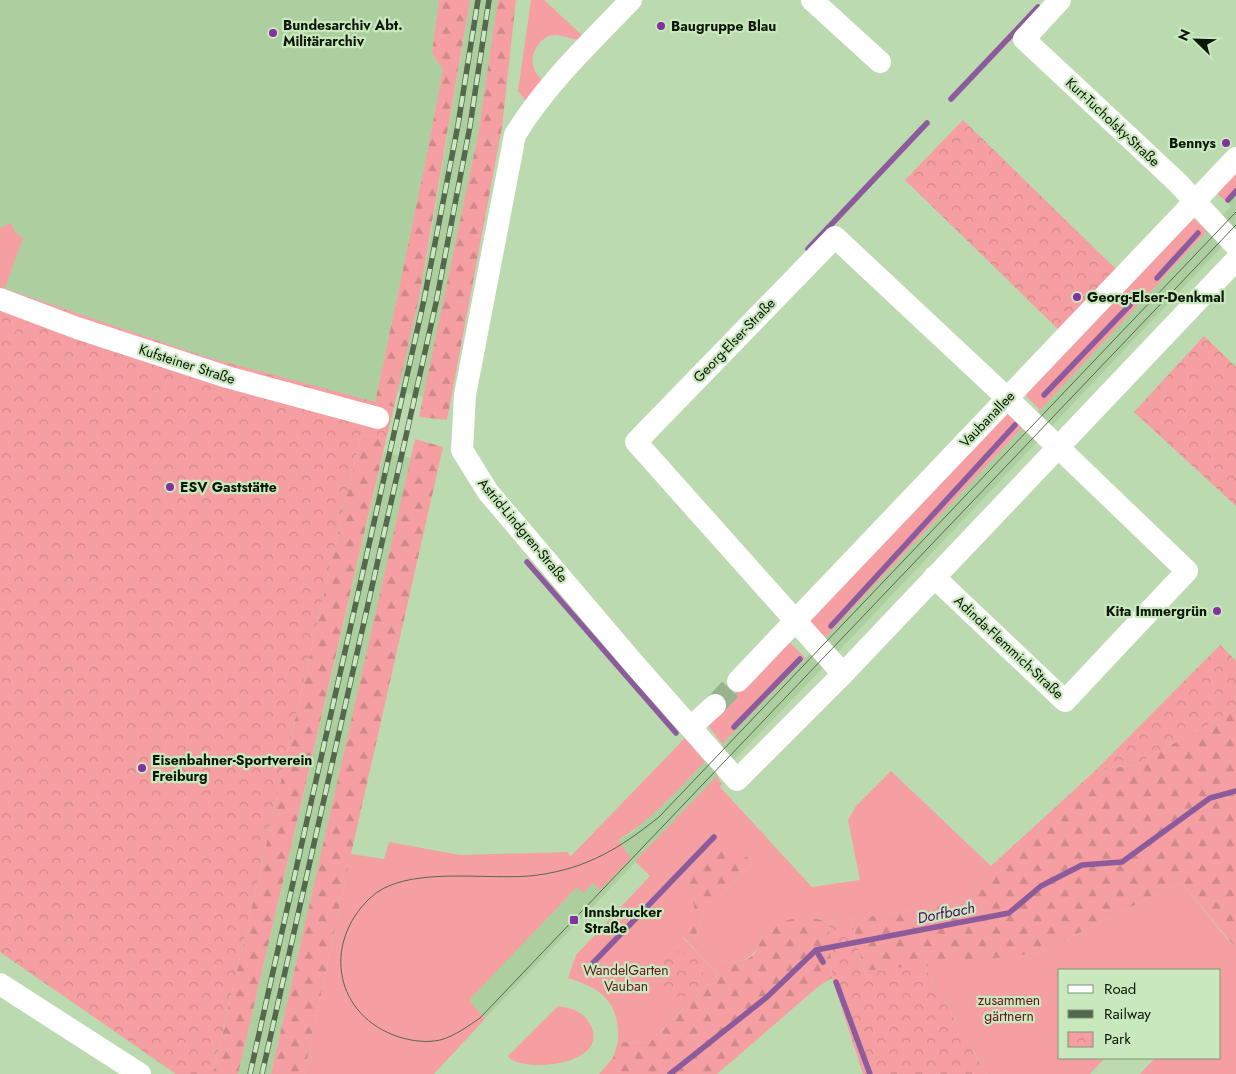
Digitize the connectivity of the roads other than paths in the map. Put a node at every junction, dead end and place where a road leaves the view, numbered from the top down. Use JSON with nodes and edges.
{"nodes":[{"id":1,"x":631,"y":0,"type":"edge"},
{"id":2,"x":812,"y":0,"type":"edge"},
{"id":3,"x":1060,"y":0,"type":"edge"},
{"id":4,"x":880,"y":62,"type":"dead end"},
{"id":5,"x":1236,"y":158,"type":"edge"},
{"id":6,"x":1194,"y":202,"type":"junction"},
{"id":7,"x":1236,"y":246,"type":"edge"},
{"id":8,"x":1236,"y":260,"type":"edge"},
{"id":9,"x":0,"y":299,"type":"edge"},
{"id":10,"x":1007,"y":398,"type":"junction"},
{"id":11,"x":378,"y":418,"type":"dead end"},
{"id":12,"x":1060,"y":448,"type":"junction"},
{"id":13,"x":934,"y":578,"type":"junction"},
{"id":14,"x":794,"y":622,"type":"junction"},
{"id":15,"x":843,"y":674,"type":"junction"},
{"id":16,"x":738,"y":681,"type":"tunnel mouth"},
{"id":17,"x":715,"y":705,"type":"tunnel mouth"},
{"id":18,"x":691,"y":727,"type":"junction"},
{"id":19,"x":0,"y":984,"type":"edge"},
{"id":20,"x":0,"y":995,"type":"edge"},
{"id":21,"x":30,"y":1004,"type":"junction"},
{"id":22,"x":140,"y":1074,"type":"edge"}],
"edges":[{"from":1,"to":18,"type":"street","name":"Astrid-Lindgren-Straße"},
{"from":2,"to":4,"type":"street"},
{"from":3,"to":6,"type":"street","name":"Kurt-Tucholsky-Straße"},
{"from":5,"to":6,"type":"street","name":"Vaubanallee"},
{"from":6,"to":7,"type":"street","name":"Kurt-Tucholsky-Straße"},
{"from":6,"to":10,"type":"street","name":"Vaubanallee"},
{"from":8,"to":12,"type":"street"},
{"from":9,"to":11,"type":"street","name":"Kufsteiner Straße"},
{"from":10,"to":12,"type":"street","name":"Georg-Elser-Straße"},
{"from":10,"to":14,"type":"street","name":"Vaubanallee"},
{"from":10,"to":14,"type":"street","name":"Georg-Elser-Straße"},
{"from":12,"to":13,"type":"street"},
{"from":12,"to":13,"type":"street","name":"Adinda-Flemmich-Straße"},
{"from":13,"to":15,"type":"street"},
{"from":14,"to":15,"type":"street","name":"Georg-Elser-Straße"},
{"from":14,"to":16,"type":"street","name":"Vaubanallee"},
{"from":15,"to":18,"type":"street","name":"Astrid-Lindgren-Straße"},
{"from":17,"to":18,"type":"street"},
{"from":19,"to":21,"type":"street"},
{"from":20,"to":21,"type":"street"},
{"from":21,"to":22,"type":"street"}]}
